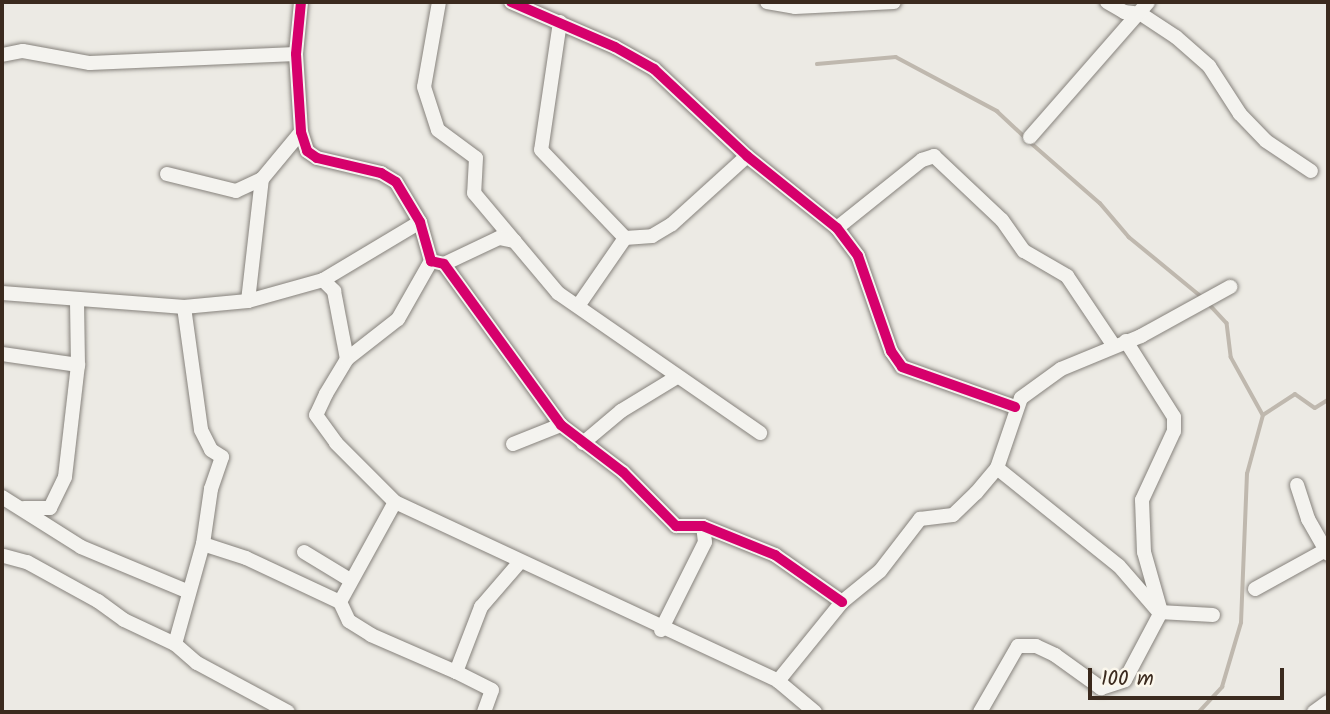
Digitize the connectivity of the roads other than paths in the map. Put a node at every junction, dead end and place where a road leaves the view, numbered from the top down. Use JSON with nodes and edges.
{"nodes":[{"id":1,"x":301,"y":2,"type":"edge"},
{"id":2,"x":439,"y":2,"type":"edge"},
{"id":3,"x":511,"y":2,"type":"edge"},
{"id":4,"x":767,"y":2,"type":"edge"},
{"id":5,"x":890,"y":2,"type":"edge"},
{"id":6,"x":1107,"y":2,"type":"edge"},
{"id":7,"x":1144,"y":8,"type":"edge"},
{"id":8,"x":560,"y":22,"type":"junction"},
{"id":9,"x":296,"y":54,"type":"junction"},
{"id":10,"x":2,"y":55,"type":"edge"},
{"id":11,"x":301,"y":132,"type":"junction"},
{"id":12,"x":1030,"y":136,"type":"dead end"},
{"id":13,"x":747,"y":156,"type":"junction"},
{"id":14,"x":1311,"y":171,"type":"dead end"},
{"id":15,"x":167,"y":174,"type":"dead end"},
{"id":16,"x":262,"y":179,"type":"junction"},
{"id":17,"x":421,"y":222,"type":"junction"},
{"id":18,"x":836,"y":228,"type":"junction"},
{"id":19,"x":625,"y":238,"type":"junction"},
{"id":20,"x":515,"y":241,"type":"junction"},
{"id":21,"x":438,"y":262,"type":"junction"},
{"id":22,"x":323,"y":280,"type":"junction"},
{"id":23,"x":1230,"y":287,"type":"dead end"},
{"id":24,"x":2,"y":293,"type":"edge"},
{"id":25,"x":77,"y":299,"type":"junction"},
{"id":26,"x":248,"y":301,"type":"junction"},
{"id":27,"x":578,"y":306,"type":"junction"},
{"id":28,"x":184,"y":307,"type":"junction"},
{"id":29,"x":1120,"y":343,"type":"junction"},
{"id":30,"x":2,"y":354,"type":"edge"},
{"id":31,"x":346,"y":359,"type":"junction"},
{"id":32,"x":78,"y":365,"type":"junction"},
{"id":33,"x":675,"y":378,"type":"junction"},
{"id":34,"x":1015,"y":407,"type":"junction"},
{"id":35,"x":561,"y":425,"type":"junction"},
{"id":36,"x":760,"y":433,"type":"dead end"},
{"id":37,"x":583,"y":443,"type":"junction"},
{"id":38,"x":513,"y":444,"type":"dead end"},
{"id":39,"x":997,"y":468,"type":"junction"},
{"id":40,"x":1297,"y":485,"type":"dead end"},
{"id":41,"x":2,"y":497,"type":"edge"},
{"id":42,"x":395,"y":502,"type":"junction"},
{"id":43,"x":24,"y":508,"type":"junction"},
{"id":44,"x":703,"y":526,"type":"junction"},
{"id":45,"x":203,"y":544,"type":"junction"},
{"id":46,"x":304,"y":552,"type":"dead end"},
{"id":47,"x":1327,"y":552,"type":"edge"},
{"id":48,"x":3,"y":556,"type":"edge"},
{"id":49,"x":519,"y":563,"type":"junction"},
{"id":50,"x":350,"y":580,"type":"junction"},
{"id":51,"x":1255,"y":589,"type":"dead end"},
{"id":52,"x":189,"y":592,"type":"junction"},
{"id":53,"x":340,"y":602,"type":"junction"},
{"id":54,"x":842,"y":602,"type":"junction"},
{"id":55,"x":1161,"y":612,"type":"junction"},
{"id":56,"x":1213,"y":615,"type":"dead end"},
{"id":57,"x":662,"y":631,"type":"junction"},
{"id":58,"x":175,"y":644,"type":"junction"},
{"id":59,"x":456,"y":673,"type":"junction"},
{"id":60,"x":778,"y":681,"type":"junction"},
{"id":61,"x":1328,"y":702,"type":"edge"},
{"id":62,"x":289,"y":712,"type":"edge"},
{"id":63,"x":484,"y":712,"type":"edge"},
{"id":64,"x":815,"y":712,"type":"edge"},
{"id":65,"x":980,"y":712,"type":"edge"},
{"id":66,"x":1314,"y":712,"type":"edge"}],
"edges":[{"from":1,"to":9,"type":"street"},
{"from":2,"to":20,"type":"street"},
{"from":3,"to":8,"type":"street"},
{"from":4,"to":5,"type":"street"},
{"from":6,"to":7,"type":"street"},
{"from":7,"to":12,"type":"street"},
{"from":7,"to":14,"type":"street"},
{"from":8,"to":13,"type":"street"},
{"from":8,"to":19,"type":"street"},
{"from":9,"to":10,"type":"street"},
{"from":9,"to":11,"type":"street"},
{"from":11,"to":16,"type":"street"},
{"from":11,"to":17,"type":"street"},
{"from":13,"to":18,"type":"street"},
{"from":13,"to":19,"type":"street"},
{"from":15,"to":16,"type":"street"},
{"from":16,"to":26,"type":"street"},
{"from":17,"to":21,"type":"street"},
{"from":17,"to":22,"type":"street"},
{"from":18,"to":29,"type":"street"},
{"from":18,"to":34,"type":"street"},
{"from":19,"to":27,"type":"street"},
{"from":20,"to":21,"type":"street"},
{"from":20,"to":27,"type":"street"},
{"from":21,"to":31,"type":"street"},
{"from":21,"to":35,"type":"street"},
{"from":22,"to":26,"type":"street"},
{"from":22,"to":31,"type":"street"},
{"from":23,"to":29,"type":"street"},
{"from":24,"to":25,"type":"street"},
{"from":25,"to":28,"type":"street"},
{"from":25,"to":32,"type":"street"},
{"from":26,"to":28,"type":"street"},
{"from":27,"to":33,"type":"street"},
{"from":28,"to":45,"type":"street"},
{"from":29,"to":34,"type":"street"},
{"from":29,"to":55,"type":"street"},
{"from":30,"to":32,"type":"street"},
{"from":31,"to":42,"type":"street"},
{"from":32,"to":43,"type":"street"},
{"from":33,"to":36,"type":"street"},
{"from":33,"to":37,"type":"street"},
{"from":34,"to":39,"type":"street"},
{"from":35,"to":37,"type":"street"},
{"from":35,"to":38,"type":"street"},
{"from":37,"to":44,"type":"street"},
{"from":39,"to":54,"type":"street"},
{"from":39,"to":55,"type":"street"},
{"from":40,"to":47,"type":"street"},
{"from":41,"to":43,"type":"street"},
{"from":42,"to":49,"type":"street"},
{"from":42,"to":50,"type":"street"},
{"from":43,"to":52,"type":"street"},
{"from":44,"to":54,"type":"street"},
{"from":44,"to":57,"type":"street"},
{"from":45,"to":52,"type":"street"},
{"from":45,"to":53,"type":"street"},
{"from":46,"to":50,"type":"street"},
{"from":47,"to":51,"type":"street"},
{"from":48,"to":58,"type":"street"},
{"from":49,"to":57,"type":"street"},
{"from":49,"to":59,"type":"street"},
{"from":50,"to":53,"type":"street"},
{"from":52,"to":58,"type":"street"},
{"from":53,"to":59,"type":"street"},
{"from":54,"to":60,"type":"street"},
{"from":55,"to":56,"type":"street"},
{"from":55,"to":65,"type":"street"},
{"from":57,"to":60,"type":"street"},
{"from":58,"to":62,"type":"street"},
{"from":59,"to":63,"type":"street"},
{"from":60,"to":64,"type":"street"},
{"from":61,"to":66,"type":"street"}]}
